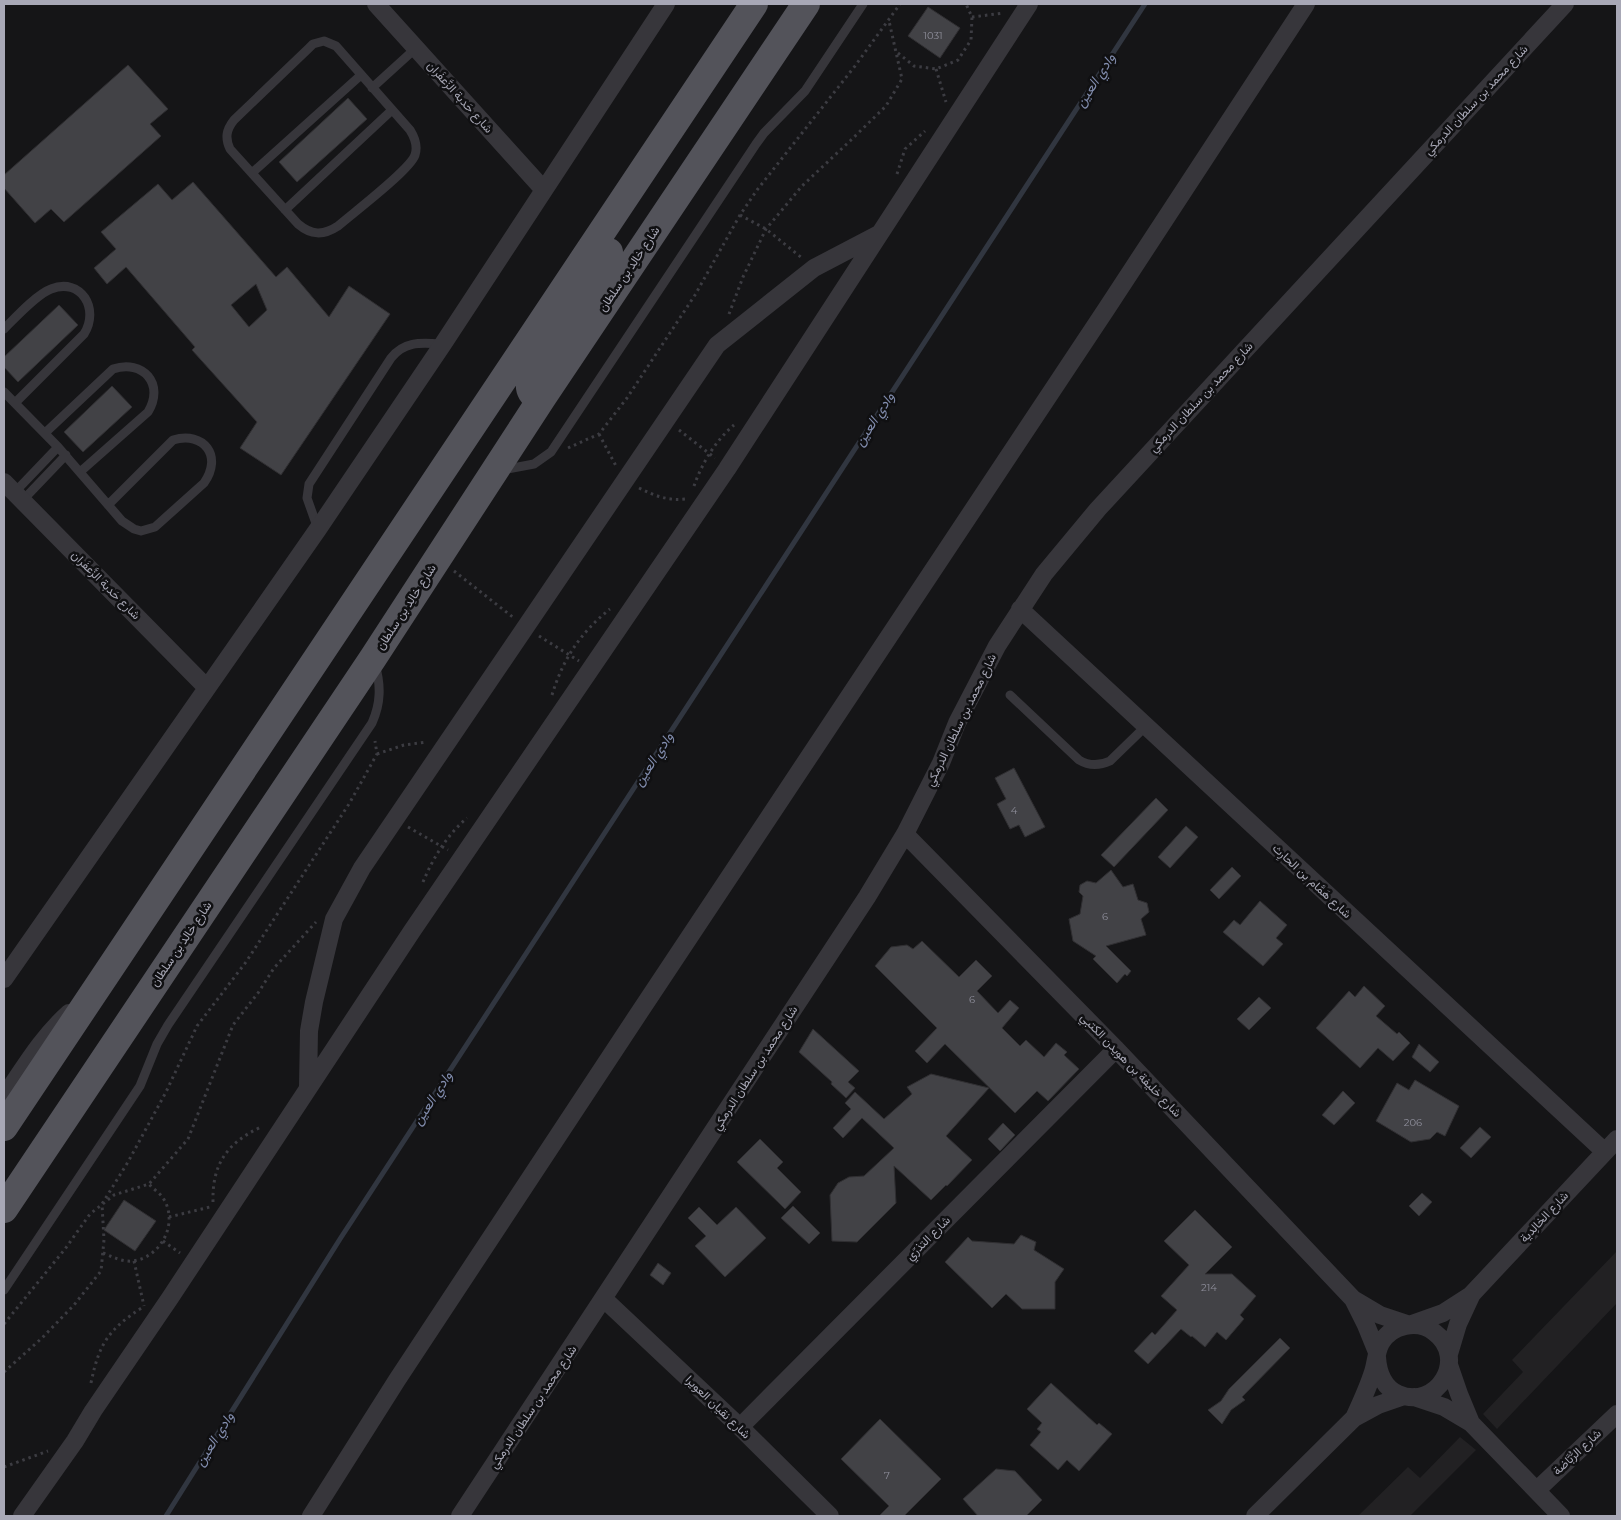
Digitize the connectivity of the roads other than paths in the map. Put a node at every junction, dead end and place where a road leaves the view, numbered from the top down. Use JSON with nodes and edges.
{"nodes":[{"id":1,"x":376,"y":4,"type":"edge"},
{"id":2,"x":666,"y":4,"type":"edge"},
{"id":3,"x":754,"y":4,"type":"edge"},
{"id":4,"x":806,"y":4,"type":"edge"},
{"id":5,"x":862,"y":4,"type":"edge"},
{"id":6,"x":1306,"y":4,"type":"edge"},
{"id":7,"x":1566,"y":4,"type":"edge"},
{"id":8,"x":1026,"y":7,"type":"edge"},
{"id":9,"x":416,"y":48,"type":"junction"},
{"id":10,"x":361,"y":75,"type":"junction"},
{"id":11,"x":372,"y":88,"type":"junction"},
{"id":12,"x":392,"y":110,"type":"junction"},
{"id":13,"x":252,"y":173,"type":"junction"},
{"id":14,"x":640,"y":175,"type":"junction"},
{"id":15,"x":544,"y":190,"type":"junction"},
{"id":16,"x":285,"y":210,"type":"junction"},
{"id":17,"x":882,"y":232,"type":"junction"},
{"id":18,"x":4,"y":329,"type":"edge"},
{"id":19,"x":443,"y":344,"type":"junction"},
{"id":20,"x":4,"y":392,"type":"edge"},
{"id":21,"x":542,"y":398,"type":"junction"},
{"id":22,"x":15,"y":403,"type":"junction"},
{"id":23,"x":45,"y":433,"type":"junction"},
{"id":24,"x":58,"y":446,"type":"junction"},
{"id":25,"x":66,"y":455,"type":"junction"},
{"id":26,"x":494,"y":471,"type":"junction"},
{"id":27,"x":80,"y":472,"type":"junction"},
{"id":28,"x":13,"y":492,"type":"edge"},
{"id":29,"x":108,"y":505,"type":"junction"},
{"id":30,"x":318,"y":529,"type":"junction"},
{"id":31,"x":1020,"y":609,"type":"junction"},
{"id":32,"x":373,"y":658,"type":"junction"},
{"id":33,"x":208,"y":688,"type":"junction"},
{"id":34,"x":1010,"y":695,"type":"dead end"},
{"id":35,"x":1146,"y":726,"type":"junction"},
{"id":36,"x":905,"y":834,"type":"junction"},
{"id":37,"x":4,"y":979,"type":"edge"},
{"id":38,"x":93,"y":994,"type":"junction"},
{"id":39,"x":1116,"y":1049,"type":"junction"},
{"id":40,"x":308,"y":1086,"type":"junction"},
{"id":41,"x":4,"y":1097,"type":"edge"},
{"id":42,"x":4,"y":1126,"type":"edge"},
{"id":43,"x":1617,"y":1139,"type":"edge"},
{"id":44,"x":1605,"y":1152,"type":"junction"},
{"id":45,"x":4,"y":1209,"type":"edge"},
{"id":46,"x":4,"y":1290,"type":"edge"},
{"id":47,"x":1471,"y":1295,"type":"junction"},
{"id":48,"x":604,"y":1299,"type":"junction"},
{"id":49,"x":1353,"y":1299,"type":"junction"},
{"id":50,"x":1411,"y":1325,"type":"junction"},
{"id":51,"x":1377,"y":1355,"type":"junction"},
{"id":52,"x":1449,"y":1359,"type":"junction"},
{"id":53,"x":1409,"y":1397,"type":"junction"},
{"id":54,"x":1617,"y":1414,"type":"edge"},
{"id":55,"x":1354,"y":1418,"type":"junction"},
{"id":56,"x":1471,"y":1423,"type":"junction"},
{"id":57,"x":740,"y":1427,"type":"junction"},
{"id":58,"x":1537,"y":1490,"type":"junction"},
{"id":59,"x":22,"y":1516,"type":"edge"},
{"id":60,"x":311,"y":1516,"type":"edge"},
{"id":61,"x":460,"y":1516,"type":"edge"},
{"id":62,"x":830,"y":1516,"type":"edge"},
{"id":63,"x":1255,"y":1516,"type":"edge"},
{"id":64,"x":1561,"y":1516,"type":"edge"}],
"edges":[{"from":1,"to":9,"type":"street","name":"شارع حَدبة الزَّعفَران"},
{"from":2,"to":15,"type":"street"},
{"from":3,"to":14,"type":"main road"},
{"from":4,"to":21,"type":"main road","name":"شارع خالِد بن سلطان"},
{"from":5,"to":26,"type":"lane"},
{"from":6,"to":60,"type":"street"},
{"from":7,"to":31,"type":"street","name":"شارع محمد بن سلطان الدرمكي"},
{"from":8,"to":17,"type":"street"},
{"from":9,"to":11,"type":"lane"},
{"from":9,"to":15,"type":"street","name":"شارع حَدبة الزَّعفَران"},
{"from":10,"to":11,"type":"lane"},
{"from":10,"to":13,"type":"lane"},
{"from":10,"to":13,"type":"lane"},
{"from":11,"to":12,"type":"lane"},
{"from":12,"to":16,"type":"lane"},
{"from":12,"to":16,"type":"lane"},
{"from":13,"to":16,"type":"lane"},
{"from":14,"to":21,"type":"main road"},
{"from":14,"to":38,"type":"main road"},
{"from":15,"to":19,"type":"street"},
{"from":17,"to":40,"type":"street"},
{"from":17,"to":40,"type":"street"},
{"from":18,"to":22,"type":"lane"},
{"from":19,"to":30,"type":"street"},
{"from":19,"to":30,"type":"lane"},
{"from":20,"to":22,"type":"lane"},
{"from":21,"to":26,"type":"main road","name":"شارع خالِد بن سلطان"},
{"from":22,"to":23,"type":"lane"},
{"from":23,"to":24,"type":"lane"},
{"from":23,"to":27,"type":"lane"},
{"from":24,"to":25,"type":"lane"},
{"from":24,"to":28,"type":"lane"},
{"from":25,"to":27,"type":"lane"},
{"from":25,"to":28,"type":"lane"},
{"from":26,"to":32,"type":"main road","name":"شارع خالِد بن سلطان"},
{"from":27,"to":29,"type":"lane"},
{"from":28,"to":33,"type":"street","name":"شارع حَدبة الزَّعفَران"},
{"from":29,"to":29,"type":"lane"},
{"from":30,"to":33,"type":"street"},
{"from":31,"to":35,"type":"street","name":"شارع هَمَّام بن الحارِث"},
{"from":31,"to":36,"type":"street","name":"شارع محمد بن سلطان الدرمكي"},
{"from":32,"to":45,"type":"main road","name":"شارع خالِد بن سلطان"},
{"from":32,"to":46,"type":"lane"},
{"from":33,"to":37,"type":"street"},
{"from":34,"to":35,"type":"lane"},
{"from":35,"to":44,"type":"street","name":"شارع هَمَّام بن الحارِث"},
{"from":36,"to":39,"type":"street","name":"شارع خليفة بن هويدن الكتبي"},
{"from":36,"to":48,"type":"street","name":"شارع محمد بن سلطان الدرمكي"},
{"from":38,"to":41,"type":"street"},
{"from":38,"to":42,"type":"main road"},
{"from":39,"to":49,"type":"street","name":"شارع خليفة بن هويدن الكتبي"},
{"from":39,"to":57,"type":"street","name":"شارع التذرّي"},
{"from":40,"to":59,"type":"street"},
{"from":43,"to":44,"type":"street","name":"شارع الخالِدية"},
{"from":44,"to":47,"type":"street","name":"شارع الخالِدية"},
{"from":47,"to":50,"type":"street","name":"شارع الخالِدية"},
{"from":47,"to":52,"type":"street","name":"شارع الخالِدية"},
{"from":48,"to":57,"type":"street","name":"شارع نقيان العويرا"},
{"from":48,"to":61,"type":"street","name":"شارع محمد بن سلطان الدرمكي"},
{"from":49,"to":50,"type":"street","name":"شارع خليفة بن هويدن الكتبي"},
{"from":49,"to":51,"type":"street","name":"شارع خليفة بن هويدن الكتبي"},
{"from":50,"to":51,"type":"street"},
{"from":50,"to":52,"type":"street"},
{"from":51,"to":53,"type":"street"},
{"from":51,"to":55,"type":"street"},
{"from":52,"to":53,"type":"street"},
{"from":52,"to":56,"type":"street"},
{"from":53,"to":55,"type":"street"},
{"from":53,"to":56,"type":"street"},
{"from":54,"to":58,"type":"street","name":"شارع الرُّبَّاضة"},
{"from":55,"to":63,"type":"street"},
{"from":56,"to":58,"type":"street"},
{"from":57,"to":62,"type":"street","name":"شارع نقيان العويرا"},
{"from":58,"to":64,"type":"street"}]}
